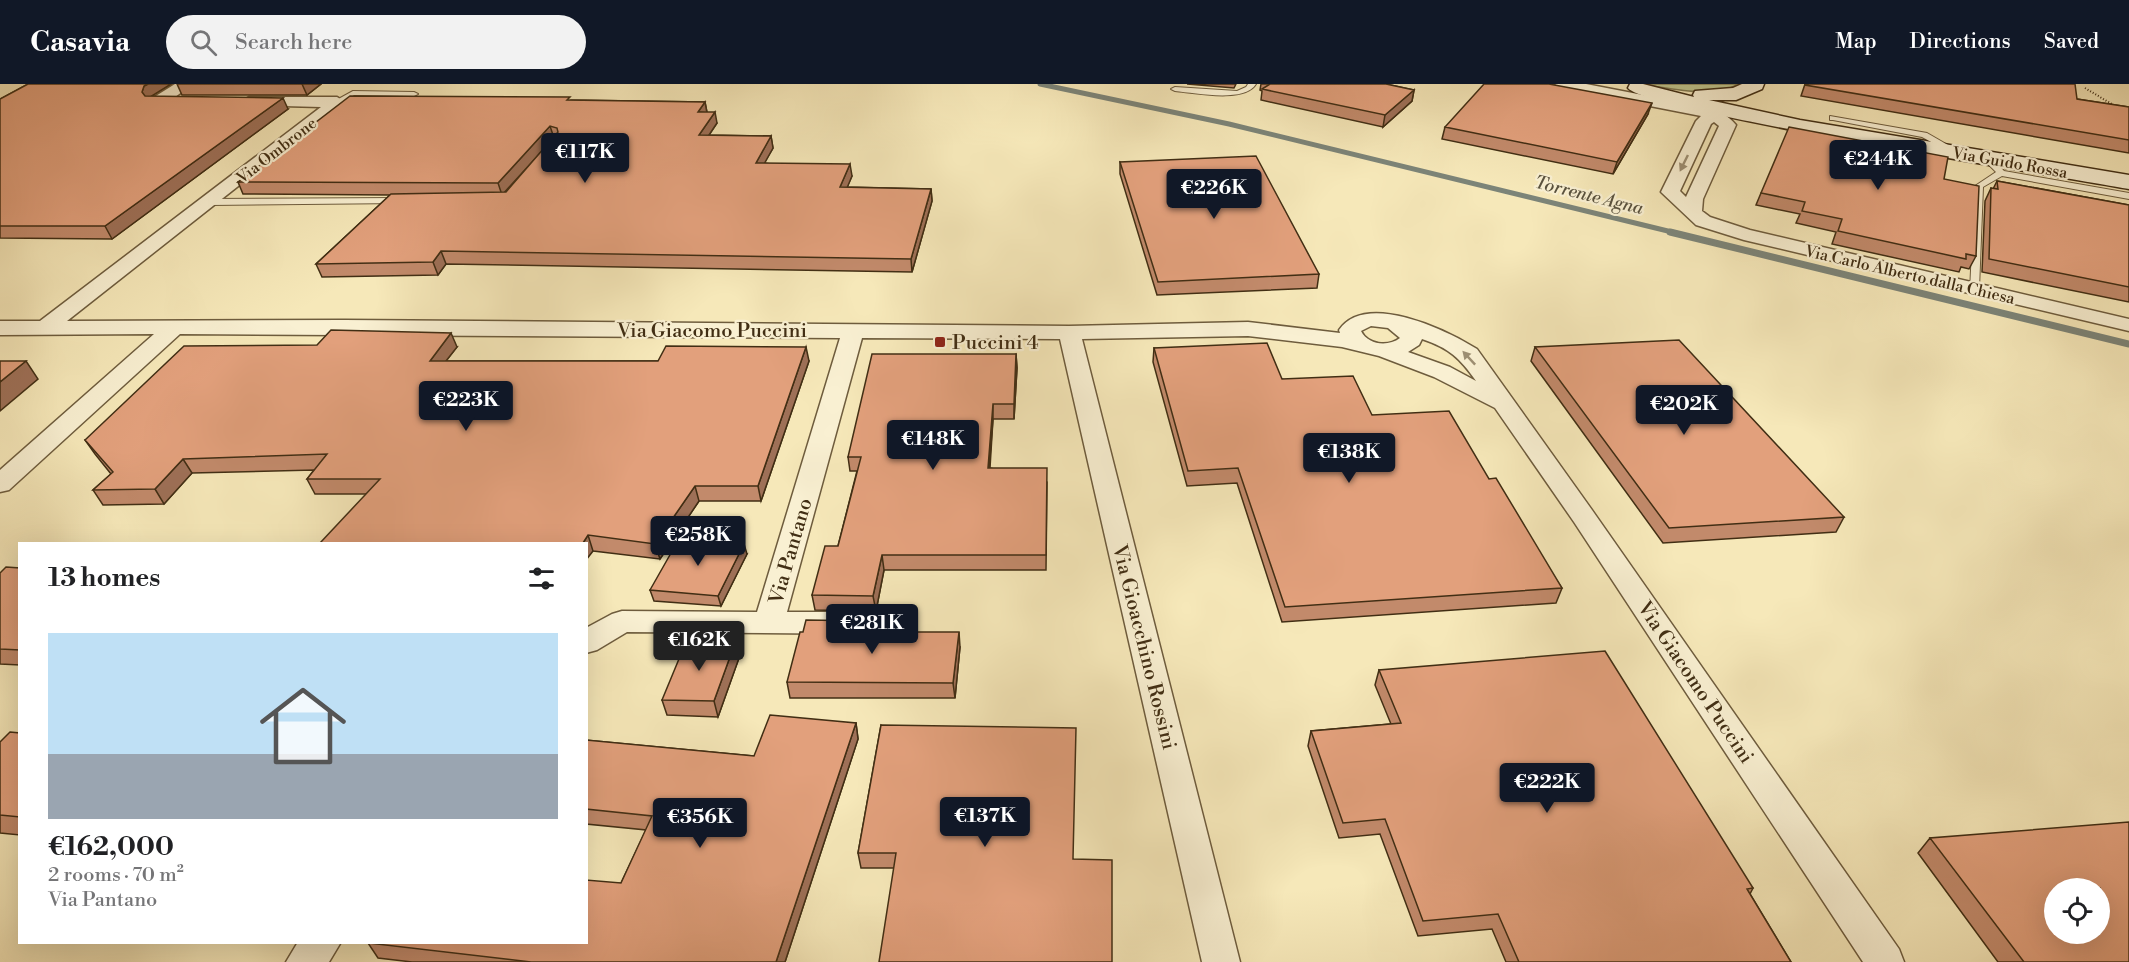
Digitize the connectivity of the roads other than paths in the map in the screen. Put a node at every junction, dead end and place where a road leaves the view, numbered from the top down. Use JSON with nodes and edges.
{"nodes":[{"id":1,"x":185,"y":84,"type":"edge"},
{"id":2,"x":1252,"y":84,"type":"edge"},
{"id":3,"x":1563,"y":84,"type":"edge"},
{"id":4,"x":1755,"y":84,"type":"edge"},
{"id":5,"x":1630,"y":86,"type":"edge"},
{"id":6,"x":1175,"y":88,"type":"dead end"},
{"id":7,"x":414,"y":94,"type":"edge"},
{"id":8,"x":1736,"y":94,"type":"junction"},
{"id":9,"x":1715,"y":95,"type":"junction"},
{"id":10,"x":202,"y":102,"type":"edge"},
{"id":11,"x":236,"y":102,"type":"edge"},
{"id":12,"x":338,"y":102,"type":"junction"},
{"id":13,"x":1779,"y":112,"type":"junction"},
{"id":14,"x":1745,"y":114,"type":"junction"},
{"id":15,"x":1715,"y":116,"type":"junction"},
{"id":16,"x":1827,"y":123,"type":"junction"},
{"id":17,"x":1994,"y":165,"type":"junction"},
{"id":18,"x":2129,"y":182,"type":"edge"},
{"id":19,"x":2129,"y":196,"type":"edge"},
{"id":20,"x":411,"y":200,"type":"edge"},
{"id":21,"x":210,"y":202,"type":"junction"},
{"id":22,"x":1693,"y":214,"type":"junction"},
{"id":23,"x":1974,"y":289,"type":"junction"},
{"id":24,"x":1366,"y":320,"type":"junction"},
{"id":25,"x":1394,"y":322,"type":"junction"},
{"id":26,"x":2129,"y":325,"type":"edge"},
{"id":27,"x":175,"y":327,"type":"junction"},
{"id":28,"x":0,"y":328,"type":"edge"},
{"id":29,"x":45,"y":328,"type":"junction"},
{"id":30,"x":1248,"y":329,"type":"junction"},
{"id":31,"x":853,"y":331,"type":"junction"},
{"id":32,"x":1069,"y":333,"type":"junction"},
{"id":33,"x":1372,"y":348,"type":"junction"},
{"id":34,"x":1504,"y":405,"type":"junction"},
{"id":35,"x":0,"y":484,"type":"edge"},
{"id":36,"x":769,"y":623,"type":"junction"},
{"id":37,"x":872,"y":623,"type":"dead end"},
{"id":38,"x":588,"y":641,"type":"edge"},
{"id":39,"x":320,"y":944,"type":"edge"},
{"id":40,"x":305,"y":962,"type":"edge"},
{"id":41,"x":1221,"y":962,"type":"edge"},
{"id":42,"x":1885,"y":962,"type":"edge"}],
"edges":[{"from":1,"to":10,"type":"street"},
{"from":2,"to":6,"type":"lane"},
{"from":3,"to":15,"type":"street"},
{"from":4,"to":8,"type":"main road"},
{"from":4,"to":13,"type":"main road"},
{"from":5,"to":9,"type":"main road"},
{"from":5,"to":14,"type":"main road","name":"Via Guido Rossa"},
{"from":7,"to":12,"type":"lane"},
{"from":8,"to":9,"type":"main road"},
{"from":8,"to":13,"type":"main road","name":"Via Guido Rossa"},
{"from":9,"to":14,"type":"main road"},
{"from":11,"to":12,"type":"street","name":"Via Ombrone"},
{"from":12,"to":21,"type":"street","name":"Via Ombrone"},
{"from":13,"to":16,"type":"main road","name":"Via Guido Rossa"},
{"from":14,"to":16,"type":"main road","name":"Via Guido Rossa"},
{"from":15,"to":22,"type":"street"},
{"from":15,"to":22,"type":"street","name":"Via Carlo Alberto dalla Chiesa","one_way":true},
{"from":16,"to":17,"type":"main road","name":"Via Guido Rossa"},
{"from":17,"to":18,"type":"main road","name":"Via Guido Rossa"},
{"from":17,"to":19,"type":"lane"},
{"from":17,"to":23,"type":"lane"},
{"from":20,"to":21,"type":"lane"},
{"from":21,"to":29,"type":"street","name":"Via Ombrone"},
{"from":22,"to":23,"type":"street","name":"Via Carlo Alberto dalla Chiesa"},
{"from":23,"to":26,"type":"street","name":"Via Carlo Alberto dalla Chiesa"},
{"from":24,"to":25,"type":"street","name":"Via Giacomo Puccini"},
{"from":24,"to":30,"type":"street","name":"Via Giacomo Puccini"},
{"from":24,"to":33,"type":"street"},
{"from":25,"to":33,"type":"street"},
{"from":34,"to":25,"type":"street","name":"Via Giacomo Puccini","one_way":true},
{"from":27,"to":29,"type":"street","name":"Via Giacomo Puccini"},
{"from":27,"to":31,"type":"street","name":"Via Giacomo Puccini"},
{"from":27,"to":35,"type":"street"},
{"from":28,"to":29,"type":"street","name":"Via Giacomo Puccini"},
{"from":30,"to":32,"type":"street","name":"Via Giacomo Puccini"},
{"from":30,"to":33,"type":"street","name":"Via Giacomo Puccini"},
{"from":31,"to":32,"type":"street","name":"Via Giacomo Puccini"},
{"from":31,"to":36,"type":"street","name":"Via Pantano"},
{"from":32,"to":41,"type":"street","name":"Via Gioacchino Rossini"},
{"from":33,"to":34,"type":"street","name":"Via Giacomo Puccini"},
{"from":34,"to":42,"type":"street","name":"Via Giacomo Puccini"},
{"from":36,"to":37,"type":"street"},
{"from":36,"to":38,"type":"street","name":"Via Pantano"},
{"from":39,"to":40,"type":"street"}]}
